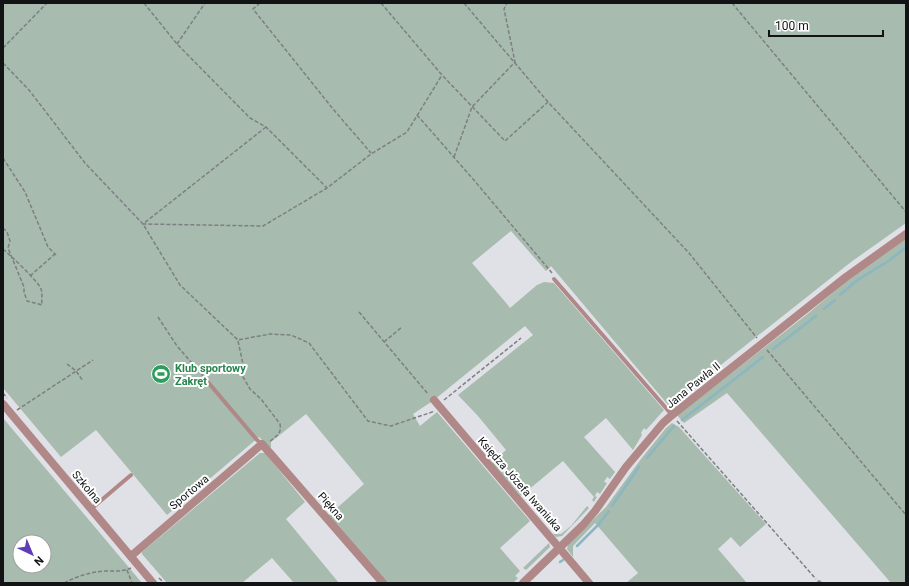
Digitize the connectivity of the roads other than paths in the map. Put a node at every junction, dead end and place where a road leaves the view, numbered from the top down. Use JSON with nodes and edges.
{"nodes":[{"id":1,"x":906,"y":234,"type":"edge"},
{"id":2,"x":554,"y":279,"type":"road end"},
{"id":3,"x":207,"y":382,"type":"road end"},
{"id":4,"x":3,"y":404,"type":"edge"},
{"id":5,"x":437,"y":405,"type":"road end"},
{"id":6,"x":672,"y":415,"type":"junction"},
{"id":7,"x":262,"y":444,"type":"junction"},
{"id":8,"x":131,"y":475,"type":"dead end"},
{"id":9,"x":91,"y":509,"type":"junction"},
{"id":10,"x":560,"y":548,"type":"junction"},
{"id":11,"x":131,"y":556,"type":"junction"},
{"id":12,"x":153,"y":583,"type":"edge"},
{"id":13,"x":383,"y":583,"type":"edge"},
{"id":14,"x":523,"y":583,"type":"edge"},
{"id":15,"x":589,"y":583,"type":"edge"}],
"edges":[{"from":1,"to":6,"type":"street","name":"Jana Pawła II"},
{"from":2,"to":6,"type":"lane"},
{"from":3,"to":7,"type":"lane"},
{"from":4,"to":9,"type":"street","name":"Szkolna"},
{"from":5,"to":10,"type":"street","name":"Księdza Józefa Iwaniuka"},
{"from":6,"to":10,"type":"street","name":"Jana Pawła II"},
{"from":7,"to":11,"type":"street","name":"Sportowa"},
{"from":7,"to":13,"type":"street","name":"Piękna"},
{"from":8,"to":9,"type":"lane"},
{"from":9,"to":11,"type":"street","name":"Szkolna"},
{"from":10,"to":14,"type":"street","name":"Jana Pawła II"},
{"from":10,"to":15,"type":"street","name":"Księdza Józefa Iwaniuka"},
{"from":11,"to":12,"type":"street","name":"Szkolna"}]}
